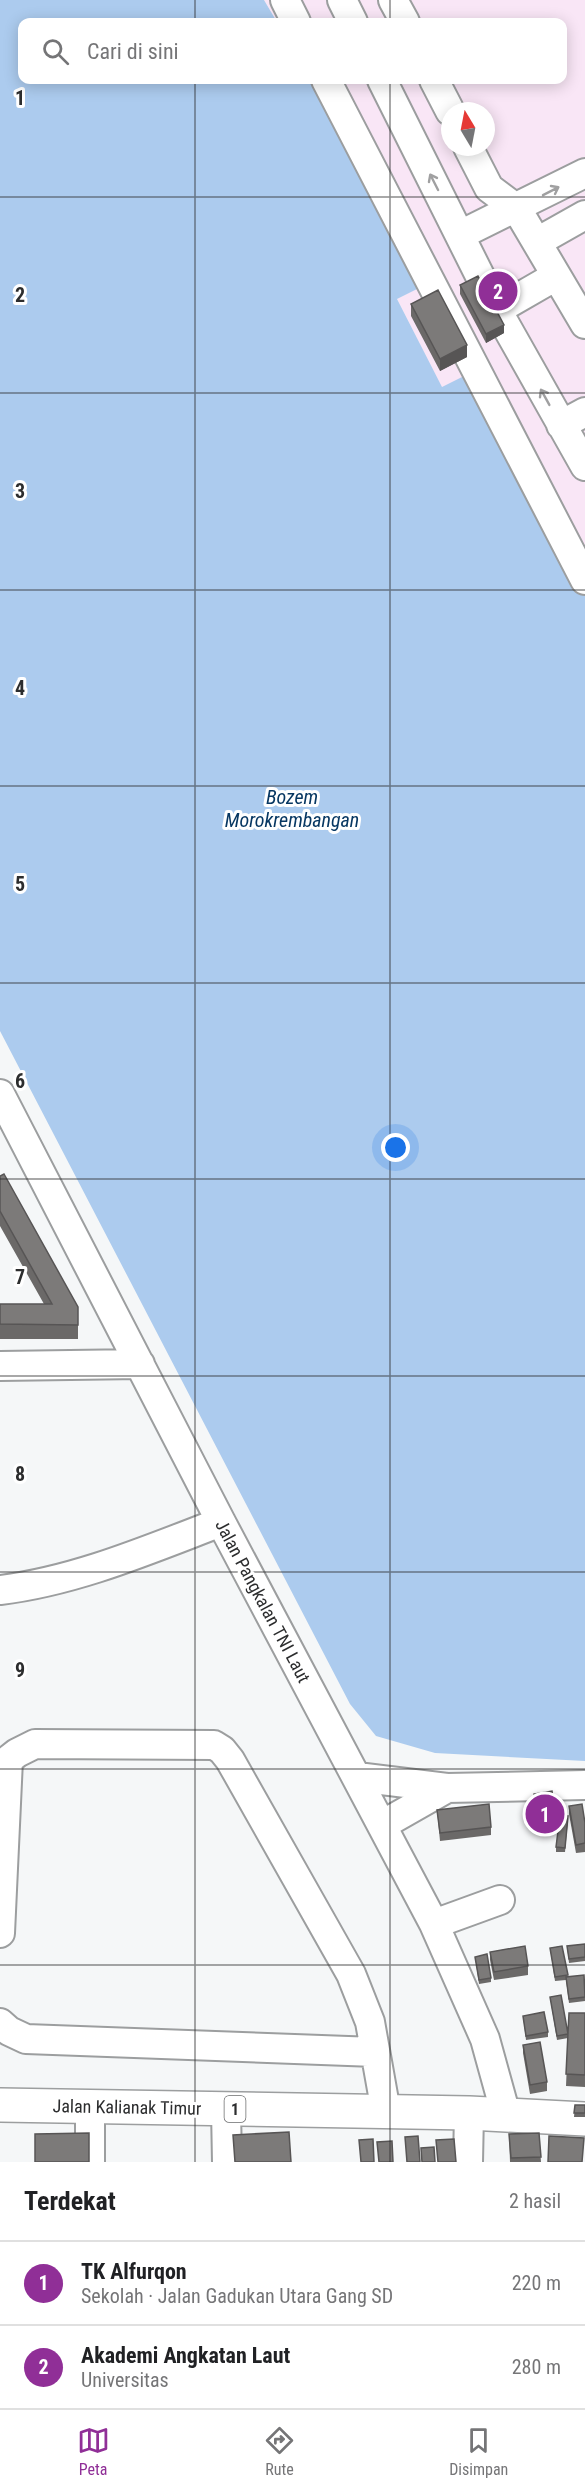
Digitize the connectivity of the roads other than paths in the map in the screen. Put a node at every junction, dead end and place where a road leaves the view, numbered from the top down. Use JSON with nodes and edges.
{"nodes":[{"id":1,"x":285,"y":0,"type":"edge"},
{"id":2,"x":342,"y":0,"type":"edge"},
{"id":3,"x":393,"y":0,"type":"edge"},
{"id":4,"x":294,"y":18,"type":"edge"},
{"id":5,"x":351,"y":18,"type":"edge"},
{"id":6,"x":403,"y":18,"type":"edge"},
{"id":7,"x":328,"y":84,"type":"edge"},
{"id":8,"x":384,"y":84,"type":"edge"},
{"id":9,"x":436,"y":84,"type":"edge"},
{"id":10,"x":445,"y":102,"type":"edge"},
{"id":11,"x":473,"y":156,"type":"edge"},
{"id":12,"x":585,"y":173,"type":"edge"},
{"id":13,"x":517,"y":208,"type":"junction"},
{"id":14,"x":585,"y":215,"type":"edge"},
{"id":15,"x":460,"y":235,"type":"junction"},
{"id":16,"x":537,"y":242,"type":"junction"},
{"id":17,"x":556,"y":276,"type":"junction"},
{"id":18,"x":497,"y":310,"type":"junction"},
{"id":19,"x":585,"y":324,"type":"edge"},
{"id":20,"x":585,"y":411,"type":"edge"},
{"id":21,"x":561,"y":425,"type":"junction"},
{"id":22,"x":585,"y":466,"type":"edge"},
{"id":23,"x":585,"y":580,"type":"edge"},
{"id":24,"x":0,"y":1094,"type":"edge"},
{"id":25,"x":140,"y":1364,"type":"junction"},
{"id":26,"x":0,"y":1366,"type":"edge"},
{"id":27,"x":221,"y":1522,"type":"junction"},
{"id":28,"x":0,"y":1590,"type":"edge"},
{"id":29,"x":357,"y":1776,"type":"junction"},
{"id":30,"x":585,"y":1785,"type":"edge"},
{"id":31,"x":447,"y":1788,"type":"junction"},
{"id":32,"x":382,"y":1825,"type":"junction"},
{"id":33,"x":500,"y":1900,"type":"dead end"},
{"id":34,"x":434,"y":1924,"type":"junction"},
{"id":35,"x":0,"y":1933,"type":"edge"},
{"id":36,"x":0,"y":2023,"type":"edge"},
{"id":37,"x":375,"y":2052,"type":"junction"},
{"id":38,"x":0,"y":2105,"type":"edge"},
{"id":39,"x":90,"y":2106,"type":"junction"},
{"id":40,"x":226,"y":2109,"type":"junction"},
{"id":41,"x":386,"y":2112,"type":"junction"},
{"id":42,"x":469,"y":2113,"type":"junction"},
{"id":43,"x":506,"y":2115,"type":"junction"},
{"id":44,"x":585,"y":2119,"type":"edge"},
{"id":45,"x":90,"y":2162,"type":"edge"},
{"id":46,"x":227,"y":2162,"type":"edge"},
{"id":47,"x":468,"y":2162,"type":"edge"}],
"edges":[{"from":1,"to":4,"type":"street"},
{"from":2,"to":5,"type":"street"},
{"from":3,"to":6,"type":"street"},
{"from":7,"to":23,"type":"street"},
{"from":15,"to":8,"type":"street","one_way":true},
{"from":9,"to":10,"type":"street"},
{"from":11,"to":13,"type":"street"},
{"from":13,"to":12,"type":"street","one_way":true},
{"from":13,"to":15,"type":"street"},
{"from":13,"to":16,"type":"street"},
{"from":14,"to":16,"type":"street"},
{"from":15,"to":18,"type":"street"},
{"from":16,"to":17,"type":"street"},
{"from":17,"to":18,"type":"street"},
{"from":17,"to":19,"type":"street"},
{"from":21,"to":18,"type":"street","one_way":true},
{"from":20,"to":21,"type":"street"},
{"from":21,"to":22,"type":"street"},
{"from":24,"to":25,"type":"street","name":"Jalan Pangkalan TNI Laut"},
{"from":25,"to":26,"type":"street"},
{"from":25,"to":27,"type":"street","name":"Jalan Pangkalan TNI Laut"},
{"from":27,"to":28,"type":"street"},
{"from":27,"to":29,"type":"street","name":"Jalan Pangkalan TNI Laut"},
{"from":29,"to":31,"type":"street"},
{"from":29,"to":32,"type":"street","name":"Jalan Pangkalan TNI Laut"},
{"from":30,"to":31,"type":"street"},
{"from":31,"to":32,"type":"street"},
{"from":32,"to":34,"type":"street","name":"Jalan Pangkalan TNI Laut"},
{"from":33,"to":34,"type":"street"},
{"from":34,"to":43,"type":"street","name":"Jalan Pangkalan TNI Laut"},
{"from":35,"to":37,"type":"street"},
{"from":36,"to":37,"type":"street"},
{"from":37,"to":41,"type":"street"},
{"from":38,"to":39,"type":"highway","name":"Jalan Kalianak Timur","number":"1"},
{"from":39,"to":40,"type":"highway","name":"Jalan Kalianak Timur","number":"1"},
{"from":39,"to":45,"type":"street"},
{"from":40,"to":41,"type":"highway","name":"Jalan Kalianak Timur","number":"1"},
{"from":40,"to":46,"type":"street"},
{"from":41,"to":42,"type":"highway","name":"Jalan Kalianak Timur","number":"1"},
{"from":42,"to":43,"type":"highway","number":"1"},
{"from":42,"to":47,"type":"street"},
{"from":43,"to":44,"type":"highway","number":"1"}]}
